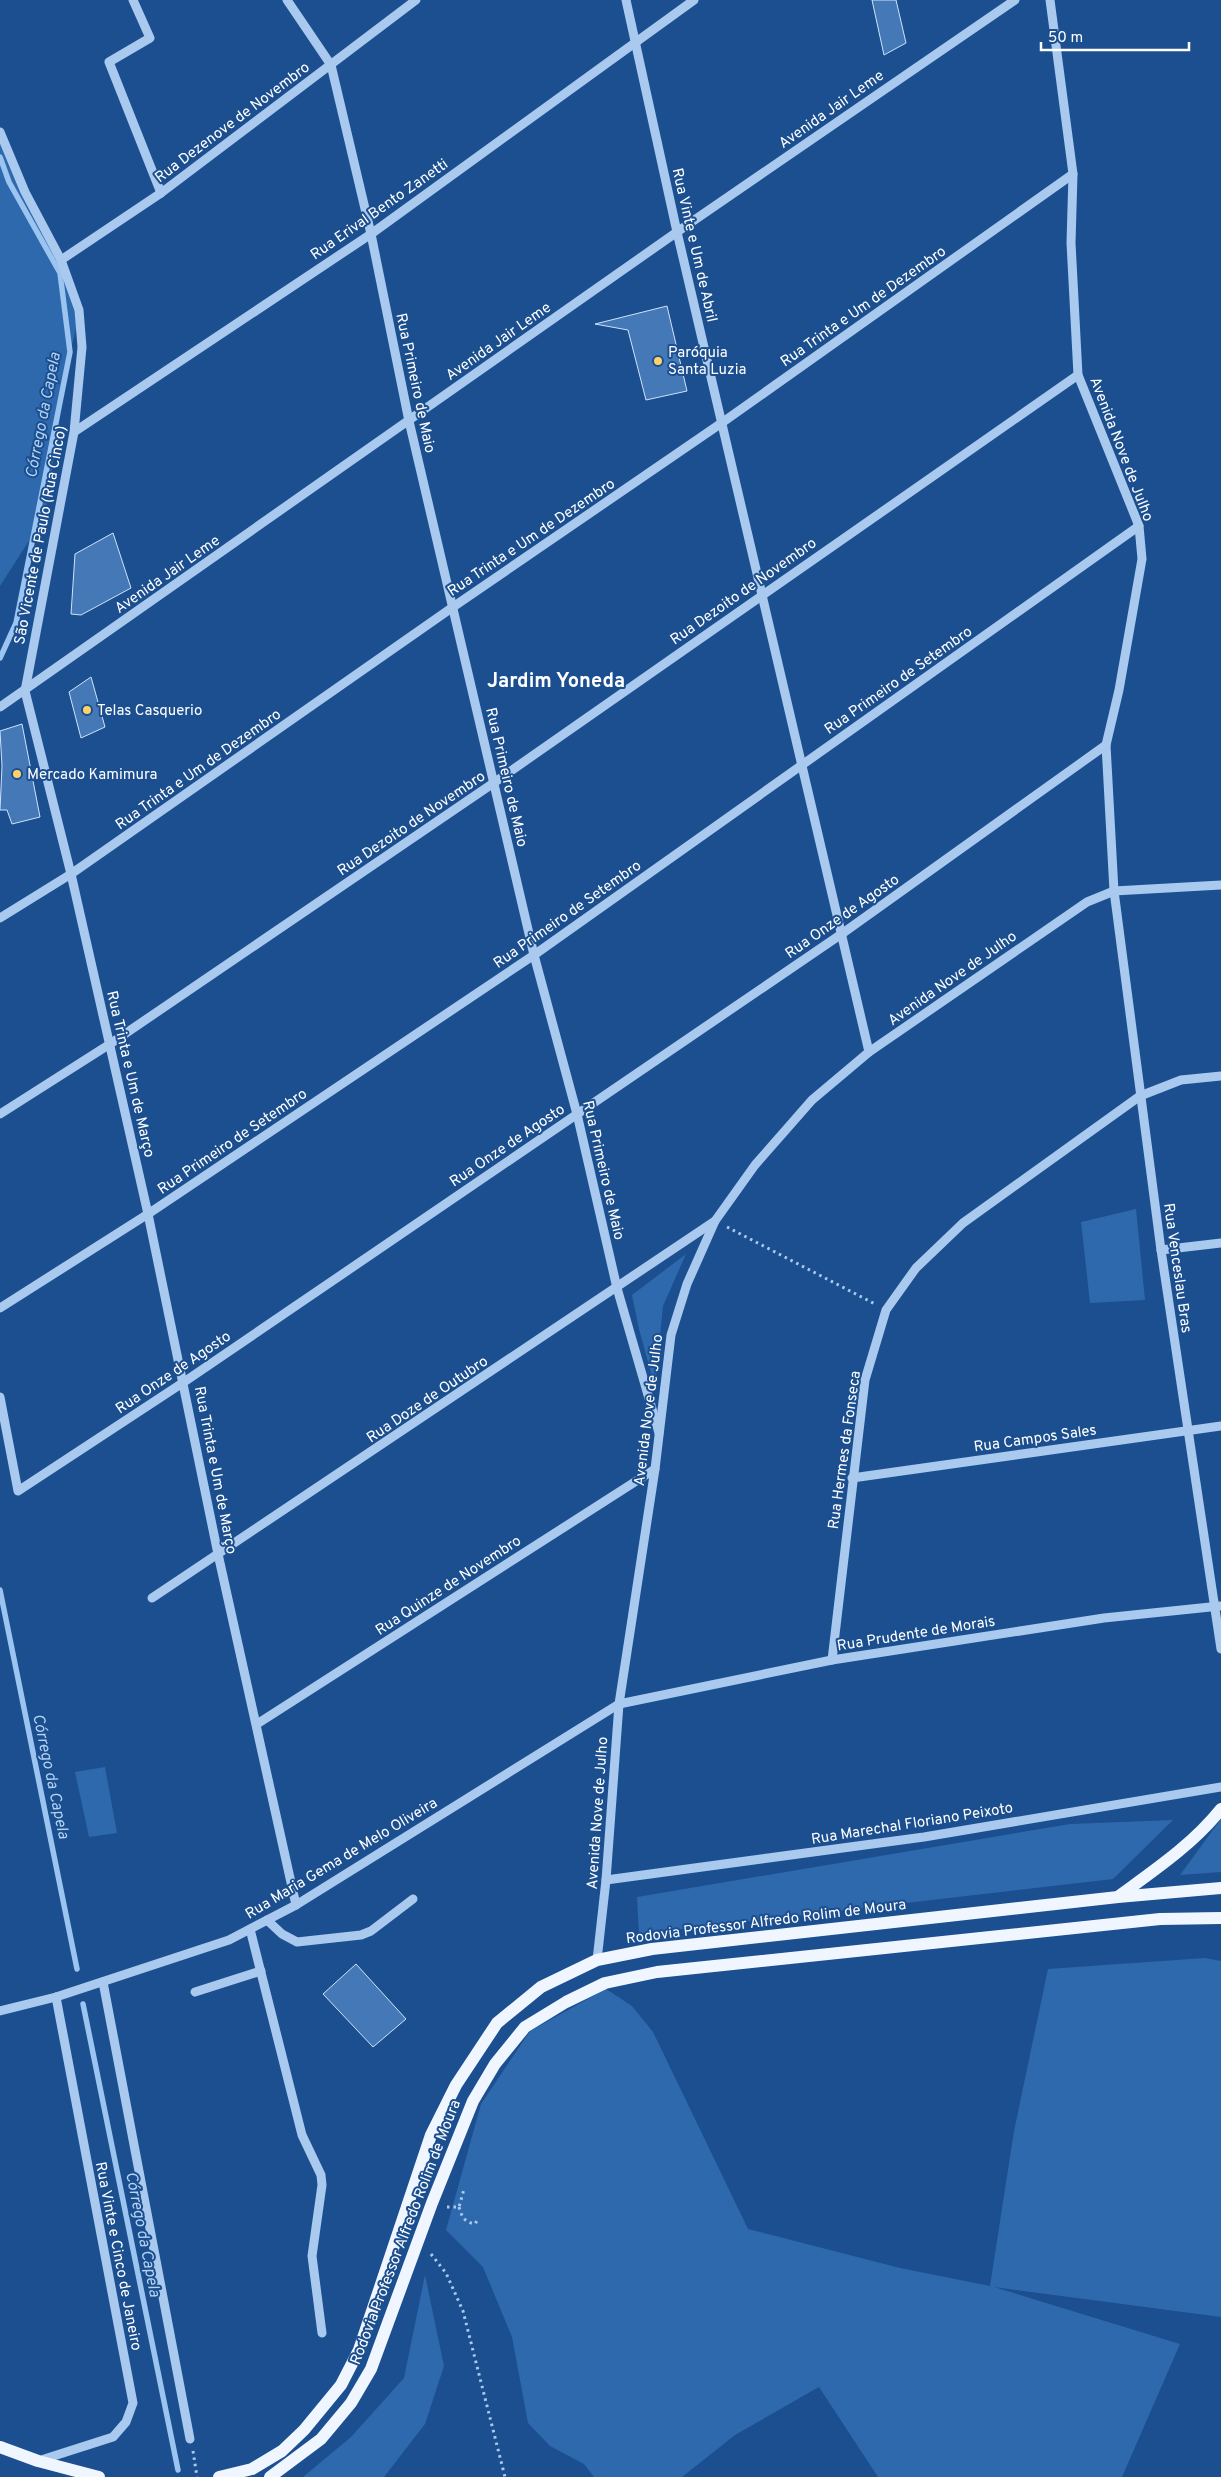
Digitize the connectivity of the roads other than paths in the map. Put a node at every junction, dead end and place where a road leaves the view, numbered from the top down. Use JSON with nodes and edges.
{"nodes":[{"id":1,"x":133,"y":0,"type":"edge"},
{"id":2,"x":287,"y":0,"type":"edge"},
{"id":3,"x":416,"y":0,"type":"edge"},
{"id":4,"x":626,"y":0,"type":"edge"},
{"id":5,"x":694,"y":0,"type":"edge"},
{"id":6,"x":1050,"y":0,"type":"edge"},
{"id":7,"x":1008,"y":1,"type":"edge"},
{"id":8,"x":636,"y":42,"type":"junction"},
{"id":9,"x":330,"y":65,"type":"junction"},
{"id":10,"x":0,"y":132,"type":"edge"},
{"id":11,"x":1073,"y":174,"type":"junction"},
{"id":12,"x":162,"y":193,"type":"junction"},
{"id":13,"x":677,"y":232,"type":"junction"},
{"id":14,"x":371,"y":234,"type":"junction"},
{"id":15,"x":61,"y":260,"type":"junction"},
{"id":16,"x":1078,"y":375,"type":"junction"},
{"id":17,"x":409,"y":421,"type":"junction"},
{"id":18,"x":723,"y":422,"type":"junction"},
{"id":19,"x":74,"y":432,"type":"junction"},
{"id":20,"x":1139,"y":526,"type":"junction"},
{"id":21,"x":763,"y":593,"type":"junction"},
{"id":22,"x":453,"y":607,"type":"junction"},
{"id":23,"x":25,"y":691,"type":"junction"},
{"id":24,"x":0,"y":707,"type":"edge"},
{"id":25,"x":1106,"y":745,"type":"junction"},
{"id":26,"x":803,"y":765,"type":"junction"},
{"id":27,"x":495,"y":782,"type":"junction"},
{"id":28,"x":71,"y":874,"type":"junction"},
{"id":29,"x":1221,"y":885,"type":"edge"},
{"id":30,"x":1114,"y":891,"type":"junction"},
{"id":31,"x":0,"y":918,"type":"edge"},
{"id":32,"x":843,"y":933,"type":"junction"},
{"id":33,"x":534,"y":955,"type":"junction"},
{"id":34,"x":110,"y":1044,"type":"junction"},
{"id":35,"x":869,"y":1052,"type":"junction"},
{"id":36,"x":1221,"y":1076,"type":"edge"},
{"id":37,"x":1140,"y":1096,"type":"junction"},
{"id":38,"x":0,"y":1114,"type":"edge"},
{"id":39,"x":577,"y":1114,"type":"junction"},
{"id":40,"x":148,"y":1214,"type":"junction"},
{"id":41,"x":715,"y":1221,"type":"junction"},
{"id":42,"x":1221,"y":1243,"type":"edge"},
{"id":43,"x":1161,"y":1250,"type":"junction"},
{"id":44,"x":617,"y":1288,"type":"junction"},
{"id":45,"x":0,"y":1308,"type":"edge"},
{"id":46,"x":184,"y":1382,"type":"junction"},
{"id":47,"x":0,"y":1398,"type":"edge"},
{"id":48,"x":1221,"y":1426,"type":"edge"},
{"id":49,"x":1188,"y":1430,"type":"junction"},
{"id":50,"x":659,"y":1433,"type":"junction"},
{"id":51,"x":655,"y":1469,"type":"junction"},
{"id":52,"x":852,"y":1478,"type":"junction"},
{"id":53,"x":218,"y":1554,"type":"junction"},
{"id":54,"x":152,"y":1598,"type":"dead end"},
{"id":55,"x":1218,"y":1606,"type":"edge"},
{"id":56,"x":1221,"y":1649,"type":"edge"},
{"id":57,"x":832,"y":1660,"type":"junction"},
{"id":58,"x":619,"y":1704,"type":"junction"},
{"id":59,"x":257,"y":1724,"type":"junction"},
{"id":60,"x":1221,"y":1788,"type":"edge"},
{"id":61,"x":1221,"y":1809,"type":"edge"},
{"id":62,"x":606,"y":1880,"type":"junction"},
{"id":63,"x":1221,"y":1888,"type":"edge"},
{"id":64,"x":1118,"y":1897,"type":"junction"},
{"id":65,"x":413,"y":1899,"type":"dead end"},
{"id":66,"x":296,"y":1905,"type":"junction"},
{"id":67,"x":1221,"y":1918,"type":"edge"},
{"id":68,"x":267,"y":1920,"type":"junction"},
{"id":69,"x":250,"y":1929,"type":"junction"},
{"id":70,"x":597,"y":1960,"type":"junction"},
{"id":71,"x":261,"y":1971,"type":"junction"},
{"id":72,"x":104,"y":1982,"type":"junction"},
{"id":73,"x":195,"y":1992,"type":"dead end"},
{"id":74,"x":56,"y":1997,"type":"junction"},
{"id":75,"x":0,"y":2011,"type":"edge"},
{"id":76,"x":322,"y":2333,"type":"dead end"},
{"id":77,"x":190,"y":2438,"type":"road end"},
{"id":78,"x":0,"y":2447,"type":"edge"},
{"id":79,"x":38,"y":2461,"type":"junction"},
{"id":80,"x":99,"y":2477,"type":"edge"},
{"id":81,"x":219,"y":2477,"type":"edge"},
{"id":82,"x":270,"y":2477,"type":"edge"}],
"edges":[{"from":1,"to":12,"type":"street"},
{"from":2,"to":9,"type":"street","name":"Rua Primeiro de Maio"},
{"from":3,"to":9,"type":"street","name":"Rua Dezenove de Novembro"},
{"from":4,"to":8,"type":"street","name":"Rua Vinte e Um de Abril"},
{"from":5,"to":8,"type":"street","name":"Rua Erival Bento Zanetti"},
{"from":6,"to":11,"type":"street","name":"Avenida Nove de Julho"},
{"from":7,"to":13,"type":"street","name":"Avenida Jair Leme"},
{"from":8,"to":13,"type":"street","name":"Rua Vinte e Um de Abril"},
{"from":8,"to":14,"type":"street","name":"Rua Erival Bento Zanetti"},
{"from":9,"to":12,"type":"street","name":"Rua Dezenove de Novembro"},
{"from":9,"to":14,"type":"street","name":"Rua Primeiro de Maio"},
{"from":10,"to":15,"type":"street","name":"São Vicente de Paulo (Rua Cinco)"},
{"from":11,"to":16,"type":"street","name":"Avenida Nove de Julho"},
{"from":11,"to":18,"type":"street","name":"Rua Trinta e Um de Dezembro"},
{"from":12,"to":15,"type":"street","name":"Rua Dezenove de Novembro"},
{"from":13,"to":17,"type":"street","name":"Avenida Jair Leme"},
{"from":13,"to":18,"type":"street","name":"Rua Vinte e Um de Abril"},
{"from":14,"to":17,"type":"street","name":"Rua Primeiro de Maio"},
{"from":14,"to":19,"type":"street","name":"Rua Erival Bento Zanetti"},
{"from":15,"to":19,"type":"street","name":"São Vicente de Paulo (Rua Cinco)"},
{"from":16,"to":20,"type":"street","name":"Avenida Nove de Julho"},
{"from":16,"to":21,"type":"street","name":"Rua Dezoito de Novembro"},
{"from":17,"to":22,"type":"street","name":"Rua Primeiro de Maio"},
{"from":17,"to":23,"type":"street","name":"Avenida Jair Leme"},
{"from":18,"to":21,"type":"street","name":"Rua Vinte e Um de Abril"},
{"from":18,"to":22,"type":"street","name":"Rua Trinta e Um de Dezembro"},
{"from":19,"to":23,"type":"street","name":"São Vicente de Paulo (Rua Cinco)"},
{"from":20,"to":25,"type":"street","name":"Avenida Nove de Julho"},
{"from":20,"to":26,"type":"street","name":"Rua Primeiro de Setembro"},
{"from":21,"to":26,"type":"street","name":"Rua Vinte e Um de Abril"},
{"from":21,"to":27,"type":"street","name":"Rua Dezoito de Novembro"},
{"from":22,"to":27,"type":"street","name":"Rua Primeiro de Maio"},
{"from":22,"to":28,"type":"street","name":"Rua Trinta e Um de Dezembro"},
{"from":23,"to":24,"type":"street","name":"Avenida Jair Leme"},
{"from":23,"to":28,"type":"street","name":"Rua Trinta e Um de Março"},
{"from":25,"to":30,"type":"street","name":"Avenida Nove de Julho"},
{"from":25,"to":32,"type":"street","name":"Rua Onze de Agosto"},
{"from":26,"to":32,"type":"street","name":"Rua Vinte e Um de Abril"},
{"from":26,"to":33,"type":"street","name":"Rua Primeiro de Setembro"},
{"from":27,"to":33,"type":"street","name":"Rua Primeiro de Maio"},
{"from":27,"to":34,"type":"street","name":"Rua Dezoito de Novembro"},
{"from":28,"to":31,"type":"street","name":"Rua Trinta e Um de Dezembro"},
{"from":28,"to":34,"type":"street","name":"Rua Trinta e Um de Março"},
{"from":29,"to":30,"type":"street"},
{"from":30,"to":35,"type":"street","name":"Avenida Nove de Julho"},
{"from":30,"to":37,"type":"street","name":"Rua Venceslau Bras"},
{"from":32,"to":35,"type":"street","name":"Rua Vinte e Um de Abril"},
{"from":32,"to":39,"type":"street","name":"Rua Onze de Agosto"},
{"from":33,"to":39,"type":"street","name":"Rua Primeiro de Maio"},
{"from":33,"to":40,"type":"street","name":"Rua Primeiro de Setembro"},
{"from":34,"to":38,"type":"street","name":"Rua Dezoito de Novembro"},
{"from":34,"to":40,"type":"street","name":"Rua Trinta e Um de Março"},
{"from":35,"to":41,"type":"street","name":"Avenida Nove de Julho"},
{"from":36,"to":37,"type":"street","name":"Rua Hermes da Fonseca"},
{"from":37,"to":43,"type":"street","name":"Rua Venceslau Bras"},
{"from":37,"to":52,"type":"street","name":"Rua Hermes da Fonseca"},
{"from":39,"to":44,"type":"street","name":"Rua Primeiro de Maio"},
{"from":39,"to":46,"type":"street","name":"Rua Onze de Agosto"},
{"from":40,"to":45,"type":"street","name":"Rua Primeiro de Setembro"},
{"from":40,"to":46,"type":"street","name":"Rua Trinta e Um de Março"},
{"from":41,"to":44,"type":"street","name":"Rua Doze de Outubro"},
{"from":41,"to":50,"type":"street","name":"Avenida Nove de Julho"},
{"from":42,"to":43,"type":"street"},
{"from":43,"to":49,"type":"street","name":"Rua Venceslau Bras"},
{"from":44,"to":50,"type":"street","name":"Rua Primeiro de Maio"},
{"from":44,"to":53,"type":"street","name":"Rua Doze de Outubro"},
{"from":46,"to":47,"type":"street","name":"Rua Onze de Agosto"},
{"from":46,"to":53,"type":"street","name":"Rua Trinta e Um de Março"},
{"from":48,"to":49,"type":"street","name":"Rua Campos Sales"},
{"from":49,"to":52,"type":"street","name":"Rua Campos Sales"},
{"from":49,"to":55,"type":"street","name":"Rua Venceslau Bras"},
{"from":50,"to":51,"type":"street","name":"Avenida Nove de Julho"},
{"from":51,"to":58,"type":"street","name":"Avenida Nove de Julho"},
{"from":51,"to":59,"type":"street","name":"Rua Quinze de Novembro"},
{"from":52,"to":57,"type":"street","name":"Rua Hermes da Fonseca"},
{"from":53,"to":54,"type":"street","name":"Rua Doze de Outubro"},
{"from":53,"to":59,"type":"street","name":"Rua Trinta e Um de Março"},
{"from":55,"to":56,"type":"street","name":"Rua Venceslau Bras"},
{"from":55,"to":57,"type":"street","name":"Rua Prudente de Morais"},
{"from":57,"to":58,"type":"street","name":"Rua Prudente de Morais"},
{"from":58,"to":62,"type":"street","name":"Avenida Nove de Julho"},
{"from":58,"to":66,"type":"street","name":"Rua Maria Gema de Melo Oliveira"},
{"from":59,"to":66,"type":"street","name":"Rua Trinta e Um de Março"},
{"from":60,"to":62,"type":"street","name":"Rua Marechal Floriano Peixoto"},
{"from":61,"to":64,"type":"main road"},
{"from":62,"to":70,"type":"street","name":"Avenida Nove de Julho"},
{"from":63,"to":64,"type":"main road","name":"Rodovia Professor Alfredo Rolim de Moura"},
{"from":64,"to":70,"type":"main road","name":"Rodovia Professor Alfredo Rolim de Moura"},
{"from":65,"to":68,"type":"street"},
{"from":66,"to":68,"type":"street","name":"Rua Maria Gema de Melo Oliveira"},
{"from":67,"to":82,"type":"main road","name":"Rodovia Professor Alfredo Rolim de Moura"},
{"from":68,"to":69,"type":"street","name":"Rua Maria Gema de Melo Oliveira"},
{"from":69,"to":71,"type":"street"},
{"from":69,"to":72,"type":"street","name":"Rua Maria Gema de Melo Oliveira"},
{"from":70,"to":81,"type":"main road","name":"Rodovia Professor Alfredo Rolim de Moura"},
{"from":71,"to":73,"type":"street"},
{"from":71,"to":76,"type":"street"},
{"from":72,"to":74,"type":"street","name":"Rua Maria Gema de Melo Oliveira"},
{"from":72,"to":77,"type":"street"},
{"from":74,"to":75,"type":"street","name":"Rua Maria Gema de Melo Oliveira"},
{"from":74,"to":79,"type":"street","name":"Rua Vinte e Cinco de Janeiro"},
{"from":78,"to":79,"type":"main road"},
{"from":79,"to":80,"type":"main road"}]}
